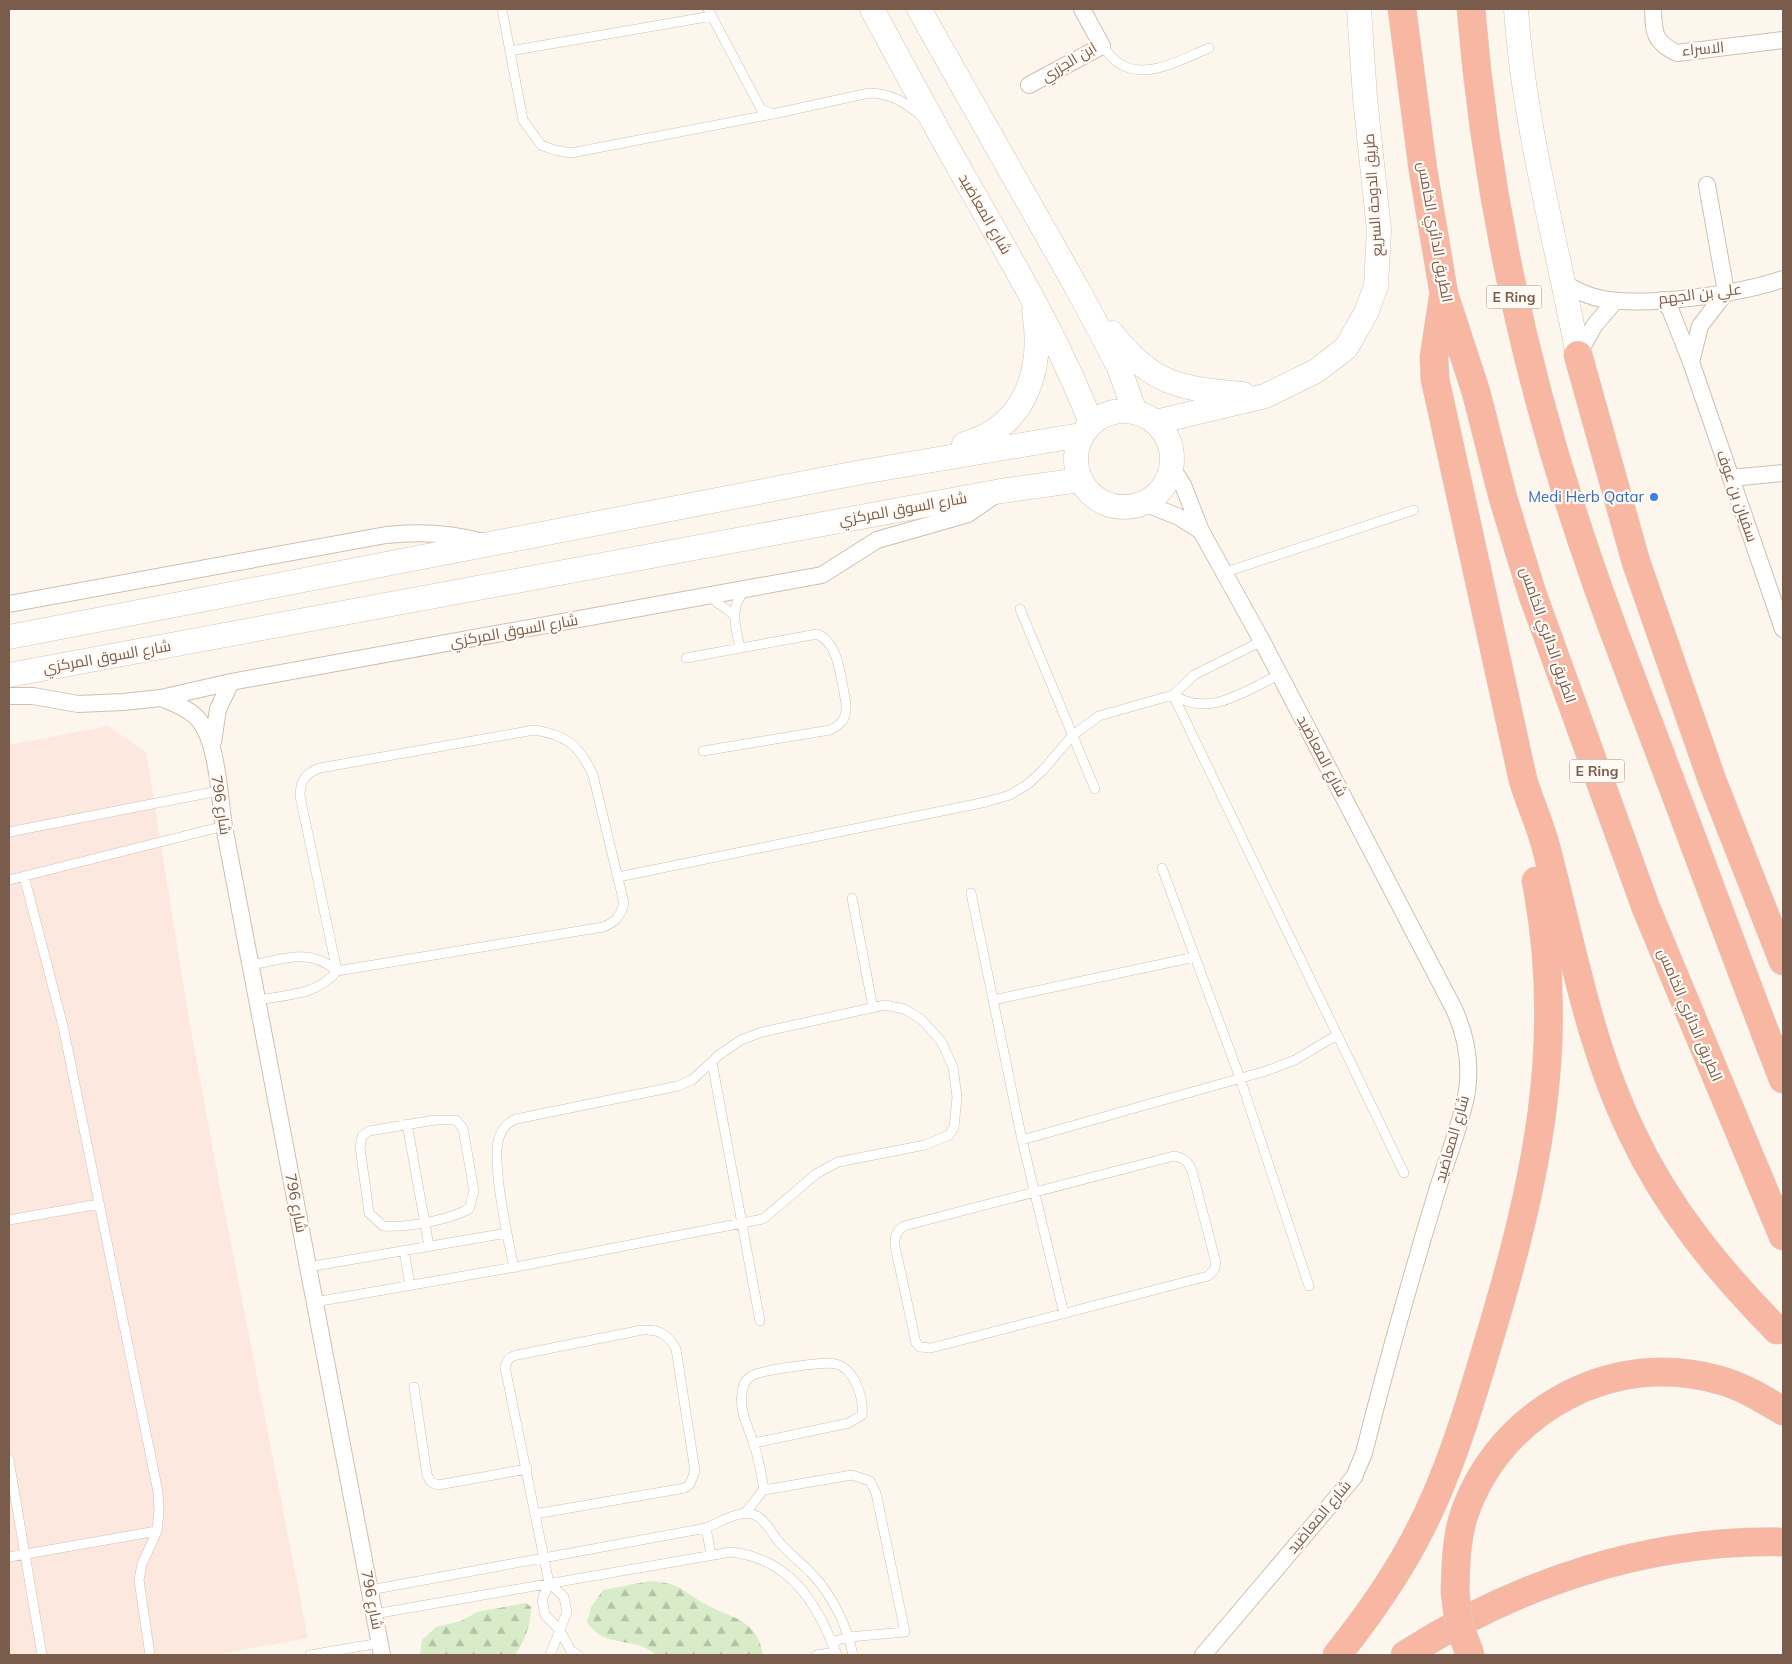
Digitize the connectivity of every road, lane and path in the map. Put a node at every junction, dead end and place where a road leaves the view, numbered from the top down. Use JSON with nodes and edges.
{"nodes":[{"id":1,"x":502,"y":9,"type":"edge"},
{"id":2,"x":872,"y":9,"type":"edge"},
{"id":3,"x":919,"y":9,"type":"edge"},
{"id":4,"x":1082,"y":9,"type":"edge"},
{"id":5,"x":1359,"y":9,"type":"edge"},
{"id":6,"x":1402,"y":9,"type":"edge"},
{"id":7,"x":1471,"y":9,"type":"edge"},
{"id":8,"x":1516,"y":9,"type":"edge"},
{"id":9,"x":1653,"y":9,"type":"edge"},
{"id":10,"x":710,"y":12,"type":"edge"},
{"id":11,"x":1783,"y":40,"type":"edge"},
{"id":12,"x":1102,"y":46,"type":"junction"},
{"id":13,"x":1209,"y":48,"type":"dead end"},
{"id":14,"x":510,"y":51,"type":"junction"},
{"id":15,"x":1029,"y":85,"type":"dead end"},
{"id":16,"x":773,"y":114,"type":"junction"},
{"id":17,"x":936,"y":128,"type":"junction"},
{"id":18,"x":1708,"y":185,"type":"dead end"},
{"id":19,"x":1783,"y":279,"type":"edge"},
{"id":20,"x":1564,"y":283,"type":"junction"},
{"id":21,"x":1077,"y":288,"type":"junction"},
{"id":22,"x":1726,"y":292,"type":"junction"},
{"id":23,"x":1444,"y":294,"type":"junction"},
{"id":24,"x":1032,"y":296,"type":"junction"},
{"id":25,"x":1662,"y":300,"type":"junction"},
{"id":26,"x":1615,"y":301,"type":"junction"},
{"id":27,"x":1578,"y":354,"type":"junction"},
{"id":28,"x":1691,"y":362,"type":"junction"},
{"id":29,"x":1264,"y":396,"type":"junction"},
{"id":30,"x":1135,"y":412,"type":"junction"},
{"id":31,"x":1156,"y":422,"type":"junction"},
{"id":32,"x":1086,"y":429,"type":"junction"},
{"id":33,"x":1172,"y":468,"type":"junction"},
{"id":34,"x":862,"y":472,"type":"junction"},
{"id":35,"x":1783,"y":473,"type":"edge"},
{"id":36,"x":1731,"y":478,"type":"junction"},
{"id":37,"x":1080,"y":480,"type":"junction"},
{"id":38,"x":1001,"y":491,"type":"junction"},
{"id":39,"x":1144,"y":503,"type":"junction"},
{"id":40,"x":1414,"y":510,"type":"dead end"},
{"id":41,"x":1201,"y":531,"type":"junction"},
{"id":42,"x":486,"y":543,"type":"junction"},
{"id":43,"x":1223,"y":573,"type":"junction"},
{"id":44,"x":748,"y":588,"type":"junction"},
{"id":45,"x":708,"y":596,"type":"junction"},
{"id":46,"x":9,"y":604,"type":"edge"},
{"id":47,"x":1020,"y":609,"type":"dead end"},
{"id":48,"x":734,"y":615,"type":"junction"},
{"id":49,"x":1783,"y":629,"type":"edge"},
{"id":50,"x":9,"y":636,"type":"edge"},
{"id":51,"x":1262,"y":641,"type":"junction"},
{"id":52,"x":740,"y":648,"type":"junction"},
{"id":53,"x":686,"y":658,"type":"dead end"},
{"id":54,"x":9,"y":675,"type":"edge"},
{"id":55,"x":1279,"y":675,"type":"junction"},
{"id":56,"x":231,"y":682,"type":"junction"},
{"id":57,"x":1173,"y":695,"type":"junction"},
{"id":58,"x":9,"y":696,"type":"edge"},
{"id":59,"x":161,"y":698,"type":"junction"},
{"id":60,"x":1073,"y":735,"type":"junction"},
{"id":61,"x":213,"y":750,"type":"junction"},
{"id":62,"x":703,"y":751,"type":"dead end"},
{"id":63,"x":1095,"y":789,"type":"dead end"},
{"id":64,"x":218,"y":791,"type":"junction"},
{"id":65,"x":1527,"y":793,"type":"junction"},
{"id":66,"x":224,"y":826,"type":"junction"},
{"id":67,"x":9,"y":832,"type":"edge"},
{"id":68,"x":1162,"y":868,"type":"dead end"},
{"id":69,"x":24,"y":876,"type":"junction"},
{"id":70,"x":618,"y":877,"type":"junction"},
{"id":71,"x":9,"y":880,"type":"edge"},
{"id":72,"x":971,"y":893,"type":"dead end"},
{"id":73,"x":852,"y":898,"type":"dead end"},
{"id":74,"x":1195,"y":957,"type":"junction"},
{"id":75,"x":1783,"y":961,"type":"edge"},
{"id":76,"x":251,"y":965,"type":"junction"},
{"id":77,"x":337,"y":971,"type":"junction"},
{"id":78,"x":258,"y":1000,"type":"junction"},
{"id":79,"x":993,"y":1000,"type":"junction"},
{"id":80,"x":873,"y":1008,"type":"junction"},
{"id":81,"x":1337,"y":1034,"type":"junction"},
{"id":82,"x":712,"y":1062,"type":"junction"},
{"id":83,"x":1240,"y":1078,"type":"junction"},
{"id":84,"x":1783,"y":1079,"type":"edge"},
{"id":85,"x":407,"y":1124,"type":"junction"},
{"id":86,"x":1022,"y":1140,"type":"junction"},
{"id":87,"x":1404,"y":1173,"type":"dead end"},
{"id":88,"x":1034,"y":1192,"type":"junction"},
{"id":89,"x":99,"y":1204,"type":"junction"},
{"id":90,"x":9,"y":1220,"type":"edge"},
{"id":91,"x":424,"y":1222,"type":"junction"},
{"id":92,"x":744,"y":1224,"type":"junction"},
{"id":93,"x":507,"y":1233,"type":"junction"},
{"id":94,"x":1783,"y":1236,"type":"edge"},
{"id":95,"x":429,"y":1246,"type":"junction"},
{"id":96,"x":404,"y":1250,"type":"junction"},
{"id":97,"x":308,"y":1267,"type":"junction"},
{"id":98,"x":514,"y":1268,"type":"junction"},
{"id":99,"x":410,"y":1286,"type":"junction"},
{"id":100,"x":1309,"y":1286,"type":"dead end"},
{"id":101,"x":315,"y":1302,"type":"junction"},
{"id":102,"x":1064,"y":1314,"type":"junction"},
{"id":103,"x":760,"y":1321,"type":"dead end"},
{"id":104,"x":1777,"y":1330,"type":"dead end"},
{"id":105,"x":414,"y":1387,"type":"dead end"},
{"id":106,"x":1783,"y":1411,"type":"edge"},
{"id":107,"x":754,"y":1443,"type":"junction"},
{"id":108,"x":9,"y":1460,"type":"edge"},
{"id":109,"x":527,"y":1469,"type":"junction"},
{"id":110,"x":764,"y":1490,"type":"junction"},
{"id":111,"x":744,"y":1513,"type":"junction"},
{"id":112,"x":535,"y":1514,"type":"junction"},
{"id":113,"x":706,"y":1528,"type":"junction"},
{"id":114,"x":157,"y":1531,"type":"junction"},
{"id":115,"x":1783,"y":1542,"type":"edge"},
{"id":116,"x":24,"y":1554,"type":"junction"},
{"id":117,"x":712,"y":1554,"type":"junction"},
{"id":118,"x":9,"y":1557,"type":"edge"},
{"id":119,"x":544,"y":1557,"type":"junction"},
{"id":120,"x":549,"y":1582,"type":"junction"},
{"id":121,"x":370,"y":1590,"type":"junction"},
{"id":122,"x":374,"y":1614,"type":"junction"},
{"id":123,"x":559,"y":1629,"type":"junction"},
{"id":124,"x":849,"y":1638,"type":"junction"},
{"id":125,"x":831,"y":1642,"type":"junction"},
{"id":126,"x":381,"y":1649,"type":"edge"},
{"id":127,"x":836,"y":1654,"type":"edge"},
{"id":128,"x":42,"y":1655,"type":"edge"},
{"id":129,"x":150,"y":1655,"type":"edge"},
{"id":130,"x":310,"y":1655,"type":"edge"},
{"id":131,"x":550,"y":1655,"type":"edge"},
{"id":132,"x":578,"y":1655,"type":"edge"},
{"id":133,"x":816,"y":1655,"type":"edge"},
{"id":134,"x":853,"y":1655,"type":"edge"},
{"id":135,"x":1202,"y":1655,"type":"edge"},
{"id":136,"x":1337,"y":1655,"type":"edge"},
{"id":137,"x":1405,"y":1655,"type":"edge"},
{"id":138,"x":1471,"y":1655,"type":"edge"}],
"edges":[{"from":1,"to":14,"type":"lane"},
{"from":2,"to":17,"type":"main road","name":"شارع المعاضيد"},
{"from":3,"to":21,"type":"main road"},
{"from":4,"to":12,"type":"street","name":"ابن الجزري"},
{"from":5,"to":29,"type":"main road","name":"طريق الدوحة السريع"},
{"from":6,"to":23,"type":"highway","name":"الطريق الدائري الخامس","number":"E Ring"},
{"from":7,"to":84,"type":"highway","number":"E Ring"},
{"from":8,"to":20,"type":"main road"},
{"from":9,"to":11,"type":"street","name":"الاسراء"},
{"from":10,"to":14,"type":"lane"},
{"from":10,"to":16,"type":"lane"},
{"from":12,"to":13,"type":"lane"},
{"from":12,"to":15,"type":"street","name":"ابن الجزري"},
{"from":14,"to":16,"type":"lane"},
{"from":16,"to":17,"type":"lane"},
{"from":17,"to":24,"type":"main road","name":"شارع المعاضيد"},
{"from":18,"to":22,"type":"street"},
{"from":19,"to":22,"type":"street","name":"علي بن الجهم"},
{"from":20,"to":26,"type":"street","name":"علي بن الجهم"},
{"from":20,"to":27,"type":"main road"},
{"from":21,"to":29,"type":"main road"},
{"from":21,"to":30,"type":"main road"},
{"from":22,"to":25,"type":"street","name":"علي بن الجهم"},
{"from":22,"to":28,"type":"street"},
{"from":23,"to":65,"type":"highway"},
{"from":23,"to":94,"type":"highway","name":"الطريق الدائري الخامس","number":"E Ring"},
{"from":24,"to":32,"type":"main road","name":"شارع المعاضيد"},
{"from":24,"to":34,"type":"main road"},
{"from":25,"to":26,"type":"street","name":"علي بن الجهم"},
{"from":25,"to":28,"type":"street","name":"سفيان بن عوف"},
{"from":26,"to":27,"type":"street"},
{"from":27,"to":75,"type":"highway"},
{"from":28,"to":36,"type":"street","name":"سفيان بن عوف"},
{"from":29,"to":31,"type":"main road","name":"طريق الدوحة السريع"},
{"from":30,"to":31,"type":"main road"},
{"from":30,"to":32,"type":"main road"},
{"from":31,"to":33,"type":"main road"},
{"from":32,"to":34,"type":"main road"},
{"from":32,"to":37,"type":"main road"},
{"from":33,"to":39,"type":"main road"},
{"from":33,"to":41,"type":"street","name":"شارع المعاضيد"},
{"from":34,"to":42,"type":"main road"},
{"from":35,"to":36,"type":"street"},
{"from":36,"to":49,"type":"street","name":"سفيان بن عوف"},
{"from":37,"to":38,"type":"main road","name":"شارع السوق المركزي"},
{"from":37,"to":39,"type":"main road"},
{"from":38,"to":44,"type":"street","name":"شارع السوق المركزي"},
{"from":38,"to":54,"type":"main road","name":"شارع السوق المركزي"},
{"from":39,"to":41,"type":"street","name":"شارع المعاضيد"},
{"from":40,"to":43,"type":"lane"},
{"from":41,"to":43,"type":"street","name":"شارع المعاضيد"},
{"from":42,"to":46,"type":"street"},
{"from":42,"to":50,"type":"main road"},
{"from":43,"to":51,"type":"street","name":"شارع المعاضيد"},
{"from":44,"to":45,"type":"street","name":"شارع السوق المركزي"},
{"from":44,"to":48,"type":"lane"},
{"from":45,"to":48,"type":"lane"},
{"from":45,"to":56,"type":"street","name":"شارع السوق المركزي"},
{"from":47,"to":60,"type":"lane"},
{"from":48,"to":52,"type":"lane"},
{"from":51,"to":55,"type":"street","name":"شارع المعاضيد"},
{"from":51,"to":57,"type":"lane"},
{"from":52,"to":53,"type":"lane"},
{"from":52,"to":62,"type":"lane"},
{"from":55,"to":57,"type":"lane"},
{"from":55,"to":135,"type":"street","name":"شارع المعاضيد"},
{"from":56,"to":59,"type":"street","name":"شارع السوق المركزي"},
{"from":56,"to":61,"type":"street","name":"شارع 796"},
{"from":57,"to":60,"type":"lane"},
{"from":57,"to":81,"type":"lane"},
{"from":58,"to":59,"type":"street","name":"شارع السوق المركزي"},
{"from":59,"to":61,"type":"street","name":"شارع 796"},
{"from":60,"to":63,"type":"lane"},
{"from":60,"to":70,"type":"lane"},
{"from":61,"to":64,"type":"street","name":"شارع 796"},
{"from":64,"to":66,"type":"street","name":"شارع 796"},
{"from":64,"to":67,"type":"lane"},
{"from":65,"to":104,"type":"highway"},
{"from":65,"to":136,"type":"highway"},
{"from":66,"to":69,"type":"lane"},
{"from":66,"to":76,"type":"street","name":"شارع 796"},
{"from":68,"to":74,"type":"lane"},
{"from":69,"to":71,"type":"lane"},
{"from":69,"to":89,"type":"lane"},
{"from":70,"to":77,"type":"lane"},
{"from":70,"to":77,"type":"lane"},
{"from":72,"to":79,"type":"lane"},
{"from":73,"to":80,"type":"lane"},
{"from":74,"to":79,"type":"lane"},
{"from":74,"to":83,"type":"lane"},
{"from":76,"to":77,"type":"lane"},
{"from":76,"to":78,"type":"street","name":"شارع 796"},
{"from":77,"to":78,"type":"lane"},
{"from":78,"to":97,"type":"street","name":"شارع 796"},
{"from":79,"to":86,"type":"lane"},
{"from":80,"to":82,"type":"lane"},
{"from":80,"to":92,"type":"lane"},
{"from":81,"to":83,"type":"lane"},
{"from":81,"to":87,"type":"lane"},
{"from":82,"to":92,"type":"lane"},
{"from":82,"to":93,"type":"lane"},
{"from":83,"to":86,"type":"lane"},
{"from":83,"to":100,"type":"lane"},
{"from":85,"to":91,"type":"lane"},
{"from":85,"to":91,"type":"lane"},
{"from":85,"to":91,"type":"lane"},
{"from":86,"to":88,"type":"lane"},
{"from":88,"to":102,"type":"lane"},
{"from":88,"to":102,"type":"lane"},
{"from":88,"to":102,"type":"lane"},
{"from":89,"to":90,"type":"lane"},
{"from":89,"to":114,"type":"lane"},
{"from":91,"to":95,"type":"lane"},
{"from":92,"to":98,"type":"lane"},
{"from":92,"to":103,"type":"lane"},
{"from":93,"to":95,"type":"lane"},
{"from":93,"to":98,"type":"lane"},
{"from":95,"to":96,"type":"lane"},
{"from":96,"to":97,"type":"lane"},
{"from":96,"to":99,"type":"lane"},
{"from":97,"to":101,"type":"street","name":"شارع 796"},
{"from":98,"to":99,"type":"lane"},
{"from":99,"to":101,"type":"lane"},
{"from":101,"to":121,"type":"street","name":"شارع 796"},
{"from":105,"to":109,"type":"lane"},
{"from":106,"to":138,"type":"highway","bridge":true},
{"from":107,"to":107,"type":"lane"},
{"from":107,"to":110,"type":"lane"},
{"from":108,"to":116,"type":"lane"},
{"from":109,"to":112,"type":"lane"},
{"from":109,"to":112,"type":"lane"},
{"from":110,"to":111,"type":"lane"},
{"from":110,"to":124,"type":"lane"},
{"from":111,"to":113,"type":"lane"},
{"from":111,"to":124,"type":"lane"},
{"from":112,"to":119,"type":"lane"},
{"from":113,"to":117,"type":"lane"},
{"from":113,"to":119,"type":"lane"},
{"from":114,"to":116,"type":"lane"},
{"from":114,"to":129,"type":"lane"},
{"from":115,"to":137,"type":"highway"},
{"from":116,"to":118,"type":"lane"},
{"from":116,"to":128,"type":"lane"},
{"from":117,"to":120,"type":"lane"},
{"from":117,"to":125,"type":"lane"},
{"from":119,"to":120,"type":"lane"},
{"from":119,"to":121,"type":"lane"},
{"from":120,"to":122,"type":"lane"},
{"from":120,"to":123,"type":"lane"},
{"from":120,"to":123,"type":"lane"},
{"from":121,"to":122,"type":"street","name":"شارع 796"},
{"from":122,"to":126,"type":"street","name":"شارع 796"},
{"from":123,"to":131,"type":"lane"},
{"from":123,"to":132,"type":"lane"},
{"from":124,"to":125,"type":"lane"},
{"from":124,"to":134,"type":"lane"},
{"from":125,"to":127,"type":"lane"},
{"from":126,"to":130,"type":"lane"},
{"from":127,"to":133,"type":"lane"}]}
